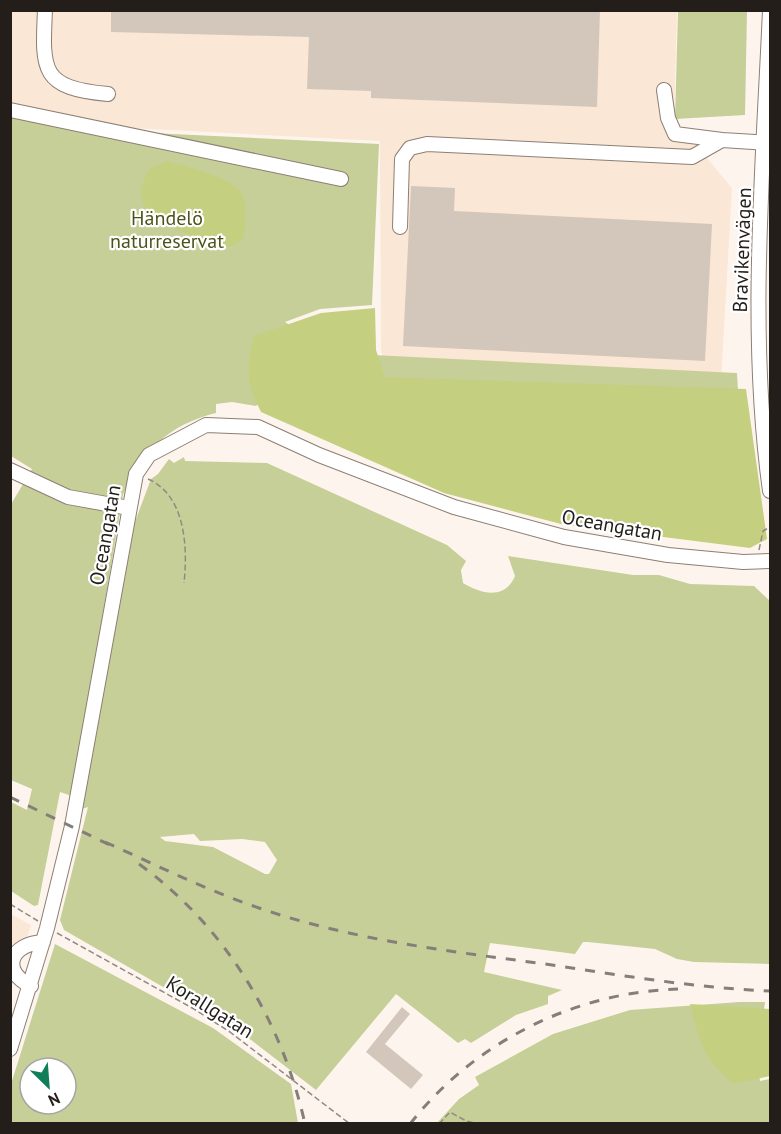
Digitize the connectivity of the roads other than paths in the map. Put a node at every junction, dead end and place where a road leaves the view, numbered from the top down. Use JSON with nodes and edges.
{"nodes":[{"id":1,"x":45,"y":10,"type":"edge"},
{"id":2,"x":770,"y":10,"type":"edge"},
{"id":3,"x":664,"y":90,"type":"dead end"},
{"id":4,"x":108,"y":94,"type":"dead end"},
{"id":5,"x":10,"y":110,"type":"edge"},
{"id":6,"x":722,"y":140,"type":"junction"},
{"id":7,"x":768,"y":143,"type":"edge"},
{"id":8,"x":341,"y":179,"type":"dead end"},
{"id":9,"x":400,"y":227,"type":"dead end"},
{"id":10,"x":10,"y":470,"type":"edge"},
{"id":11,"x":771,"y":491,"type":"edge"},
{"id":12,"x":129,"y":508,"type":"junction"},
{"id":13,"x":764,"y":562,"type":"edge"},
{"id":14,"x":43,"y":942,"type":"junction"},
{"id":15,"x":31,"y":986,"type":"junction"},
{"id":16,"x":13,"y":1033,"type":"edge"},
{"id":17,"x":10,"y":1049,"type":"edge"}],
"edges":[{"from":1,"to":4,"type":"street"},
{"from":2,"to":7,"type":"street","name":"Bravikenvägen"},
{"from":3,"to":6,"type":"street"},
{"from":5,"to":8,"type":"street"},
{"from":6,"to":7,"type":"street"},
{"from":6,"to":9,"type":"street"},
{"from":7,"to":11,"type":"street","name":"Bravikenvägen"},
{"from":10,"to":12,"type":"street"},
{"from":12,"to":13,"type":"street","name":"Oceangatan"},
{"from":12,"to":14,"type":"street","name":"Oceangatan"},
{"from":14,"to":15,"type":"street","name":"Oceangatan"},
{"from":14,"to":15,"type":"street"},
{"from":15,"to":16,"type":"street","name":"Oceangatan"},
{"from":16,"to":17,"type":"street","name":"Oceangatan"}]}
